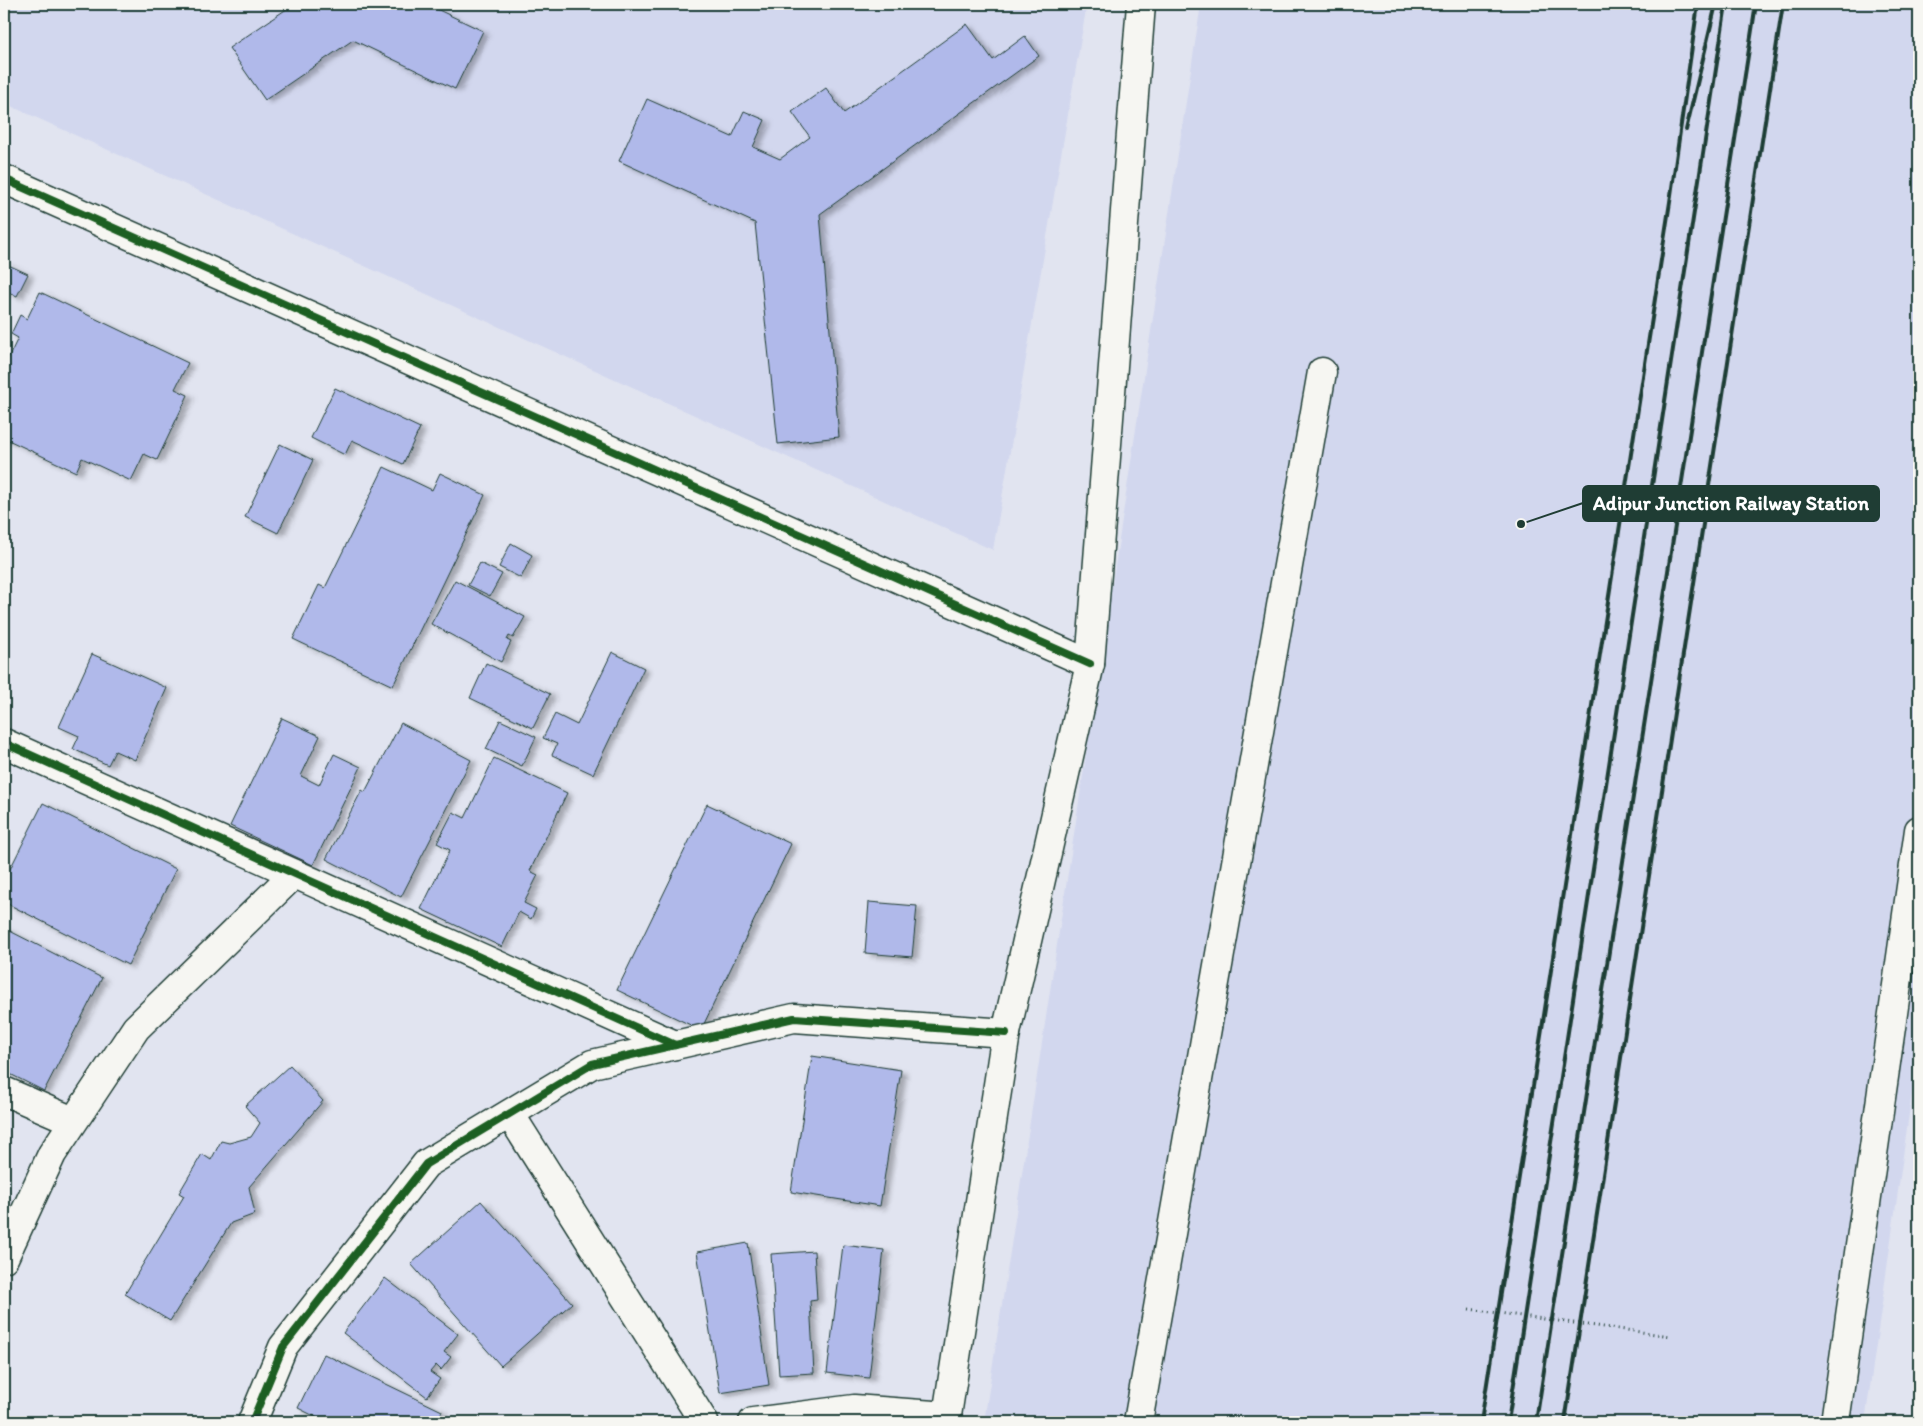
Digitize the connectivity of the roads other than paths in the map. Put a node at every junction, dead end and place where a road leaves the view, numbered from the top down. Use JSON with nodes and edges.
{"nodes":[{"id":1,"x":1141,"y":4,"type":"edge"},
{"id":2,"x":4,"y":179,"type":"edge"},
{"id":3,"x":1322,"y":372,"type":"dead end"},
{"id":4,"x":1090,"y":664,"type":"junction"},
{"id":5,"x":4,"y":743,"type":"edge"},
{"id":6,"x":1919,"y":830,"type":"edge"},
{"id":7,"x":294,"y":874,"type":"junction"},
{"id":8,"x":1006,"y":1033,"type":"junction"},
{"id":9,"x":675,"y":1045,"type":"junction"},
{"id":10,"x":4,"y":1091,"type":"edge"},
{"id":11,"x":510,"y":1114,"type":"junction"},
{"id":12,"x":74,"y":1121,"type":"junction"},
{"id":13,"x":4,"y":1258,"type":"edge"},
{"id":14,"x":946,"y":1419,"type":"edge"},
{"id":15,"x":252,"y":1422,"type":"edge"},
{"id":16,"x":704,"y":1422,"type":"edge"},
{"id":17,"x":753,"y":1422,"type":"edge"},
{"id":18,"x":1138,"y":1422,"type":"edge"},
{"id":19,"x":1835,"y":1422,"type":"edge"}],
"edges":[{"from":1,"to":4,"type":"street"},
{"from":2,"to":4,"type":"street"},
{"from":3,"to":18,"type":"street"},
{"from":4,"to":8,"type":"street"},
{"from":5,"to":7,"type":"street"},
{"from":6,"to":19,"type":"street"},
{"from":7,"to":9,"type":"street"},
{"from":7,"to":12,"type":"street"},
{"from":8,"to":9,"type":"street"},
{"from":8,"to":14,"type":"street"},
{"from":9,"to":11,"type":"street"},
{"from":10,"to":12,"type":"street"},
{"from":11,"to":15,"type":"street"},
{"from":11,"to":16,"type":"street"},
{"from":12,"to":13,"type":"street"},
{"from":14,"to":17,"type":"street"}]}
